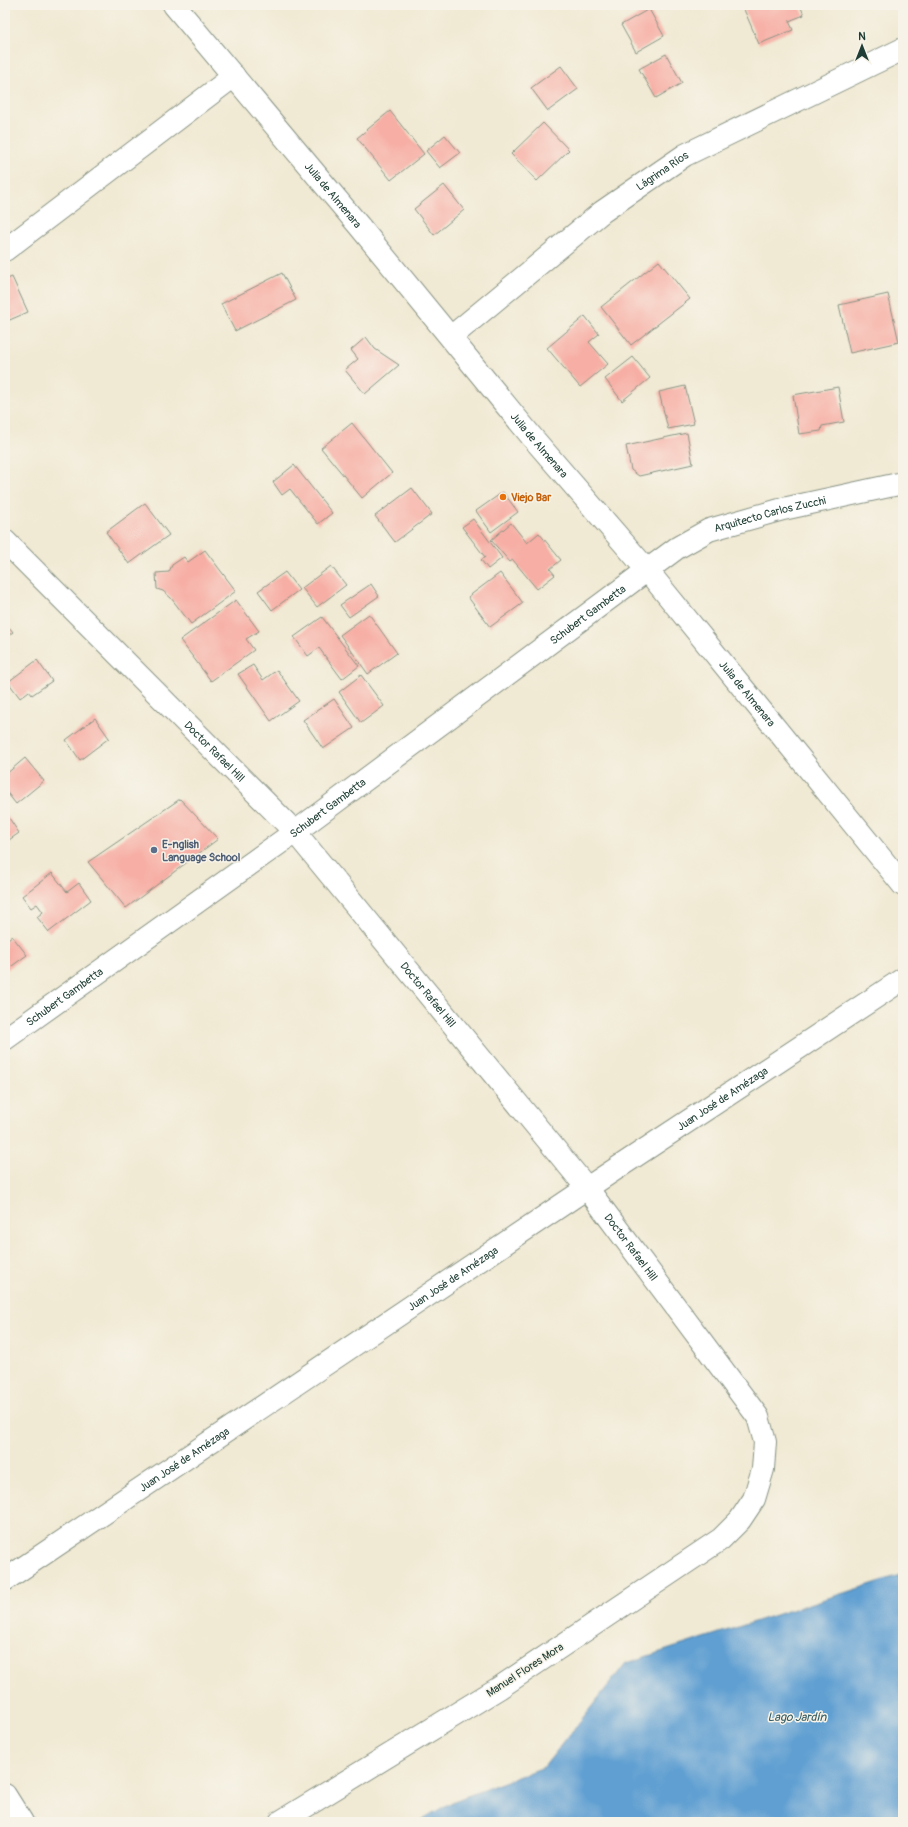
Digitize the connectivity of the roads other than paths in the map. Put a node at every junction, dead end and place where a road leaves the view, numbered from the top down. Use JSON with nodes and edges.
{"nodes":[{"id":1,"x":174,"y":5,"type":"edge"},
{"id":2,"x":903,"y":49,"type":"edge"},
{"id":3,"x":234,"y":76,"type":"junction"},
{"id":4,"x":5,"y":250,"type":"edge"},
{"id":5,"x":451,"y":337,"type":"junction"},
{"id":6,"x":903,"y":483,"type":"edge"},
{"id":7,"x":5,"y":541,"type":"edge"},
{"id":8,"x":647,"y":570,"type":"junction"},
{"id":9,"x":295,"y":832,"type":"junction"},
{"id":10,"x":903,"y":885,"type":"edge"},
{"id":11,"x":903,"y":979,"type":"edge"},
{"id":12,"x":5,"y":1040,"type":"edge"},
{"id":13,"x":587,"y":1188,"type":"junction"},
{"id":14,"x":754,"y":1499,"type":"joint"},
{"id":15,"x":5,"y":1580,"type":"edge"},
{"id":16,"x":5,"y":1795,"type":"edge"},
{"id":17,"x":22,"y":1822,"type":"edge"},
{"id":18,"x":280,"y":1822,"type":"edge"}],
"edges":[{"from":1,"to":3,"type":"street","name":"Julia de Almenara"},
{"from":2,"to":5,"type":"street","name":"Lágrima Ríos"},
{"from":3,"to":4,"type":"street"},
{"from":3,"to":5,"type":"street","name":"Julia de Almenara"},
{"from":5,"to":8,"type":"street","name":"Julia de Almenara"},
{"from":6,"to":8,"type":"street","name":"Arquitecto Carlos Zucchi"},
{"from":7,"to":9,"type":"street","name":"Doctor Rafael Hill"},
{"from":8,"to":9,"type":"street","name":"Schubert Gambetta"},
{"from":8,"to":10,"type":"street","name":"Julia de Almenara"},
{"from":9,"to":12,"type":"street","name":"Schubert Gambetta"},
{"from":9,"to":13,"type":"street","name":"Doctor Rafael Hill"},
{"from":11,"to":13,"type":"street","name":"Juan José de Amézaga"},
{"from":13,"to":14,"type":"street","name":"Doctor Rafael Hill"},
{"from":13,"to":15,"type":"street","name":"Juan José de Amézaga"},
{"from":14,"to":18,"type":"street","name":"Manuel Flores Mora"},
{"from":16,"to":17,"type":"street"}]}
